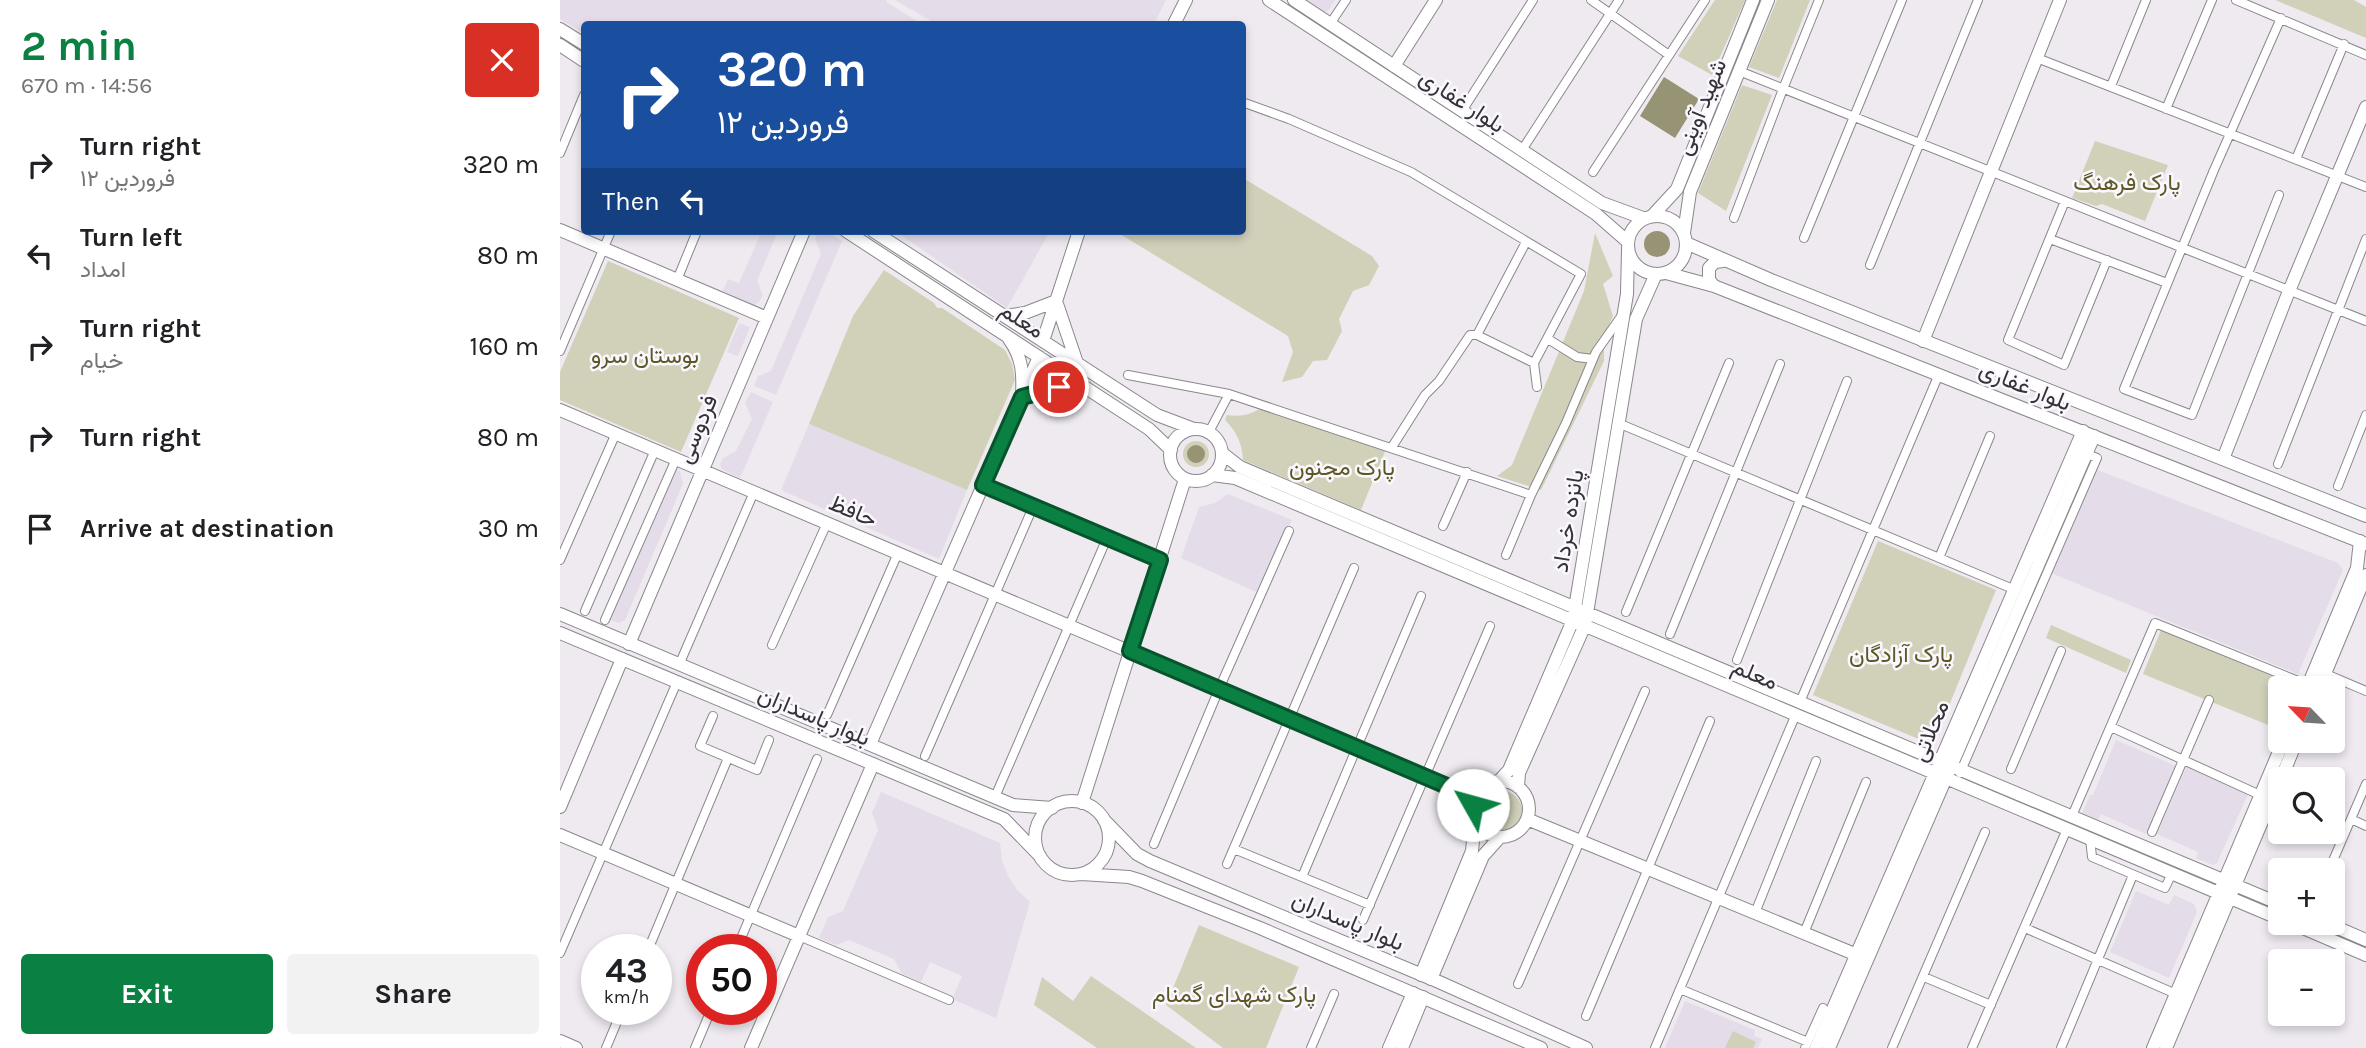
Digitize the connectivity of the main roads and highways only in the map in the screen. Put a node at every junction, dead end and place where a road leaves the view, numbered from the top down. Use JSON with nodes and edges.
{"nodes":[{"id":1,"x":1269,"y":0,"type":"edge"},
{"id":2,"x":1294,"y":0,"type":"edge"},
{"id":3,"x":1436,"y":0,"type":"edge"},
{"id":4,"x":1753,"y":0,"type":"edge"},
{"id":5,"x":1768,"y":0,"type":"edge"},
{"id":6,"x":2060,"y":0,"type":"edge"},
{"id":7,"x":1185,"y":3,"type":"edge"},
{"id":8,"x":1176,"y":21,"type":"edge"},
{"id":9,"x":560,"y":29,"type":"edge"},
{"id":10,"x":581,"y":42,"type":"edge"},
{"id":11,"x":560,"y":45,"type":"edge"},
{"id":12,"x":581,"y":59,"type":"edge"},
{"id":13,"x":1394,"y":66,"type":"junction"},
{"id":14,"x":2366,"y":107,"type":"edge"},
{"id":15,"x":1648,"y":217,"type":"junction"},
{"id":16,"x":560,"y":230,"type":"edge"},
{"id":17,"x":802,"y":235,"type":"edge"},
{"id":18,"x":852,"y":235,"type":"edge"},
{"id":19,"x":879,"y":235,"type":"edge"},
{"id":20,"x":1078,"y":235,"type":"edge"},
{"id":21,"x":1685,"y":238,"type":"junction"},
{"id":22,"x":1628,"y":247,"type":"junction"},
{"id":23,"x":1723,"y":261,"type":"junction"},
{"id":24,"x":1661,"y":274,"type":"junction"},
{"id":25,"x":1714,"y":286,"type":"junction"},
{"id":26,"x":1056,"y":301,"type":"junction"},
{"id":27,"x":1005,"y":316,"type":"junction"},
{"id":28,"x":767,"y":318,"type":"junction"},
{"id":29,"x":1006,"y":335,"type":"junction"},
{"id":30,"x":1043,"y":341,"type":"junction"},
{"id":31,"x":1923,"y":341,"type":"junction"},
{"id":32,"x":1039,"y":357,"type":"junction"},
{"id":33,"x":1077,"y":363,"type":"junction"},
{"id":34,"x":1077,"y":382,"type":"junction"},
{"id":35,"x":1022,"y":397,"type":"junction"},
{"id":36,"x":560,"y":410,"type":"edge"},
{"id":37,"x":1194,"y":429,"type":"junction"},
{"id":38,"x":2088,"y":434,"type":"junction"},
{"id":39,"x":1171,"y":450,"type":"junction"},
{"id":40,"x":1222,"y":453,"type":"junction"},
{"id":41,"x":2223,"y":459,"type":"junction"},
{"id":42,"x":703,"y":470,"type":"junction"},
{"id":43,"x":1212,"y":475,"type":"junction"},
{"id":44,"x":1185,"y":479,"type":"junction"},
{"id":45,"x":2288,"y":485,"type":"junction"},
{"id":46,"x":2278,"y":509,"type":"junction"},
{"id":47,"x":2366,"y":516,"type":"edge"},
{"id":48,"x":2363,"y":542,"type":"edge"},
{"id":49,"x":945,"y":573,"type":"junction"},
{"id":50,"x":2366,"y":575,"type":"edge"},
{"id":51,"x":2354,"y":588,"type":"junction"},
{"id":52,"x":560,"y":614,"type":"edge"},
{"id":53,"x":1580,"y":616,"type":"junction"},
{"id":54,"x":560,"y":633,"type":"edge"},
{"id":55,"x":629,"y":643,"type":"junction"},
{"id":56,"x":1130,"y":651,"type":"junction"},
{"id":57,"x":622,"y":659,"type":"junction"},
{"id":58,"x":2316,"y":676,"type":"edge"},
{"id":59,"x":2324,"y":676,"type":"edge"},
{"id":60,"x":870,"y":744,"type":"junction"},
{"id":61,"x":2278,"y":753,"type":"edge"},
{"id":62,"x":873,"y":764,"type":"junction"},
{"id":63,"x":1948,"y":771,"type":"junction"},
{"id":64,"x":1498,"y":782,"type":"junction"},
{"id":65,"x":1518,"y":787,"type":"junction"},
{"id":66,"x":1475,"y":798,"type":"junction"},
{"id":67,"x":1082,"y":803,"type":"junction"},
{"id":68,"x":2268,"y":804,"type":"edge"},
{"id":69,"x":560,"y":807,"type":"edge"},
{"id":70,"x":1052,"y":808,"type":"junction"},
{"id":71,"x":1527,"y":819,"type":"junction"},
{"id":72,"x":1104,"y":820,"type":"junction"},
{"id":73,"x":1475,"y":820,"type":"junction"},
{"id":74,"x":2070,"y":822,"type":"junction"},
{"id":75,"x":560,"y":835,"type":"edge"},
{"id":76,"x":1500,"y":837,"type":"junction"},
{"id":77,"x":1040,"y":856,"type":"junction"},
{"id":78,"x":1081,"y":874,"type":"junction"},
{"id":79,"x":2227,"y":888,"type":"junction"},
{"id":80,"x":2268,"y":900,"type":"edge"},
{"id":81,"x":2268,"y":912,"type":"edge"},
{"id":82,"x":2345,"y":931,"type":"edge"},
{"id":83,"x":2319,"y":935,"type":"edge"},
{"id":84,"x":799,"y":936,"type":"junction"},
{"id":85,"x":2366,"y":940,"type":"edge"},
{"id":86,"x":1857,"y":955,"type":"junction"},
{"id":87,"x":2366,"y":955,"type":"edge"},
{"id":88,"x":1426,"y":977,"type":"junction"},
{"id":89,"x":1418,"y":995,"type":"junction"},
{"id":90,"x":560,"y":1041,"type":"edge"},
{"id":91,"x":1810,"y":1046,"type":"edge"},
{"id":92,"x":576,"y":1048,"type":"edge"},
{"id":93,"x":751,"y":1048,"type":"edge"},
{"id":94,"x":1389,"y":1048,"type":"edge"},
{"id":95,"x":1402,"y":1048,"type":"edge"},
{"id":96,"x":1541,"y":1048,"type":"edge"},
{"id":97,"x":1586,"y":1048,"type":"edge"},
{"id":98,"x":1829,"y":1048,"type":"edge"},
{"id":99,"x":2153,"y":1048,"type":"edge"},
{"id":100,"x":2166,"y":1048,"type":"edge"}],
"edges":[{"from":1,"to":22,"type":"main road","name":"بلوار غفاری"},
{"from":2,"to":13,"type":"main road","name":"بلوار غفاری"},
{"from":3,"to":13,"type":"main road"},
{"from":4,"to":15,"type":"main road","name":"شهید آوینی"},
{"from":5,"to":21,"type":"main road","name":"شهید آوینی"},
{"from":6,"to":31,"type":"main road"},
{"from":7,"to":8,"type":"main road"},
{"from":9,"to":10,"type":"main road"},
{"from":11,"to":12,"type":"main road"},
{"from":13,"to":15,"type":"main road","name":"بلوار غفاری"},
{"from":14,"to":41,"type":"main road"},
{"from":15,"to":21,"type":"main road"},
{"from":15,"to":22,"type":"main road"},
{"from":16,"to":28,"type":"main road"},
{"from":17,"to":28,"type":"main road","name":"فردوسی"},
{"from":18,"to":29,"type":"main road","name":"معلم"},
{"from":19,"to":27,"type":"main road","name":"معلم"},
{"from":20,"to":26,"type":"main road"},
{"from":21,"to":23,"type":"main road","name":"بلوار غفاری"},
{"from":21,"to":24,"type":"main road"},
{"from":22,"to":24,"type":"main road"},
{"from":22,"to":53,"type":"main road","name":"پانزده خرداد"},
{"from":23,"to":25,"type":"main road"},
{"from":23,"to":31,"type":"main road","name":"بلوار غفاری"},
{"from":24,"to":25,"type":"main road","name":"بلوار غفاری"},
{"from":24,"to":53,"type":"main road","name":"پانزده خرداد"},
{"from":25,"to":38,"type":"main road","name":"بلوار غفاری"},
{"from":26,"to":27,"type":"main road"},
{"from":26,"to":30,"type":"main road"},
{"from":26,"to":33,"type":"main road"},
{"from":27,"to":30,"type":"main road","name":"معلم"},
{"from":28,"to":42,"type":"main road","name":"فردوسی"},
{"from":29,"to":32,"type":"main road","name":"معلم"},
{"from":29,"to":35,"type":"main road"},
{"from":30,"to":33,"type":"main road","name":"معلم"},
{"from":31,"to":41,"type":"main road","name":"بلوار غفاری"},
{"from":32,"to":34,"type":"main road","name":"معلم"},
{"from":32,"to":35,"type":"main road"},
{"from":33,"to":37,"type":"main road","name":"معلم"},
{"from":34,"to":35,"type":"main road"},
{"from":34,"to":39,"type":"main road","name":"معلم"},
{"from":35,"to":49,"type":"main road"},
{"from":36,"to":42,"type":"main road","name":"حافظ"},
{"from":37,"to":39,"type":"main road"},
{"from":37,"to":40,"type":"main road"},
{"from":38,"to":46,"type":"main road","name":"بلوار غفاری"},
{"from":38,"to":63,"type":"main road","name":"محلاتی"},
{"from":38,"to":63,"type":"main road","name":"محلاتی"},
{"from":39,"to":44,"type":"main road"},
{"from":40,"to":43,"type":"main road"},
{"from":40,"to":53,"type":"main road","name":"معلم"},
{"from":41,"to":45,"type":"main road","name":"بلوار غفاری"},
{"from":42,"to":49,"type":"main road","name":"حافظ"},
{"from":42,"to":55,"type":"main road","name":"فردوسی"},
{"from":43,"to":44,"type":"main road"},
{"from":43,"to":53,"type":"main road","name":"معلم"},
{"from":44,"to":56,"type":"main road"},
{"from":45,"to":46,"type":"main road"},
{"from":45,"to":47,"type":"main road","name":"بلوار غفاری"},
{"from":46,"to":48,"type":"main road","name":"بلوار غفاری"},
{"from":48,"to":51,"type":"main road"},
{"from":49,"to":56,"type":"main road","name":"حافظ"},
{"from":49,"to":60,"type":"main road"},
{"from":50,"to":51,"type":"main road"},
{"from":51,"to":58,"type":"main road"},
{"from":51,"to":59,"type":"main road"},
{"from":52,"to":55,"type":"main road","name":"بلوار پاسداران"},
{"from":53,"to":63,"type":"main road","name":"معلم"},
{"from":53,"to":64,"type":"main road","name":"پانزده خرداد"},
{"from":53,"to":65,"type":"main road","name":"پانزده خرداد"},
{"from":54,"to":57,"type":"main road","name":"بلوار پاسداران"},
{"from":55,"to":60,"type":"main road","name":"بلوار پاسداران"},
{"from":56,"to":66,"type":"main road","name":"حافظ"},
{"from":56,"to":67,"type":"main road"},
{"from":57,"to":62,"type":"main road","name":"بلوار پاسداران"},
{"from":57,"to":69,"type":"main road"},
{"from":60,"to":70,"type":"main road","name":"بلوار پاسداران"},
{"from":61,"to":79,"type":"main road"},
{"from":62,"to":77,"type":"main road","name":"بلوار پاسداران"},
{"from":62,"to":84,"type":"main road"},
{"from":63,"to":74,"type":"main road","name":"معلم"},
{"from":63,"to":86,"type":"main road","name":"محلاتی"},
{"from":63,"to":98,"type":"main road","name":"محلاتی"},
{"from":64,"to":65,"type":"main road"},
{"from":64,"to":66,"type":"main road"},
{"from":65,"to":71,"type":"main road"},
{"from":66,"to":73,"type":"main road"},
{"from":67,"to":70,"type":"main road"},
{"from":67,"to":72,"type":"main road"},
{"from":68,"to":79,"type":"main road"},
{"from":70,"to":77,"type":"main road"},
{"from":71,"to":76,"type":"main road"},
{"from":71,"to":86,"type":"main road"},
{"from":72,"to":78,"type":"main road"},
{"from":72,"to":88,"type":"main road","name":"بلوار پاسداران"},
{"from":73,"to":76,"type":"main road"},
{"from":73,"to":88,"type":"main road"},
{"from":74,"to":79,"type":"main road","name":"معلم"},
{"from":74,"to":79,"type":"main road","name":"معلم"},
{"from":75,"to":84,"type":"main road"},
{"from":76,"to":88,"type":"main road"},
{"from":77,"to":78,"type":"main road"},
{"from":78,"to":89,"type":"main road","name":"بلوار پاسداران"},
{"from":79,"to":80,"type":"main road","name":"معلم"},
{"from":79,"to":81,"type":"main road","name":"معلم"},
{"from":79,"to":99,"type":"main road"},
{"from":79,"to":100,"type":"main road"},
{"from":82,"to":85,"type":"main road"},
{"from":83,"to":87,"type":"main road"},
{"from":84,"to":93,"type":"main road"},
{"from":86,"to":91,"type":"main road","name":"محلاتی"},
{"from":88,"to":89,"type":"main road"},
{"from":88,"to":97,"type":"main road","name":"بلوار پاسداران"},
{"from":89,"to":94,"type":"main road"},
{"from":89,"to":95,"type":"main road"},
{"from":89,"to":96,"type":"main road","name":"بلوار پاسداران"},
{"from":90,"to":92,"type":"main road"}]}
